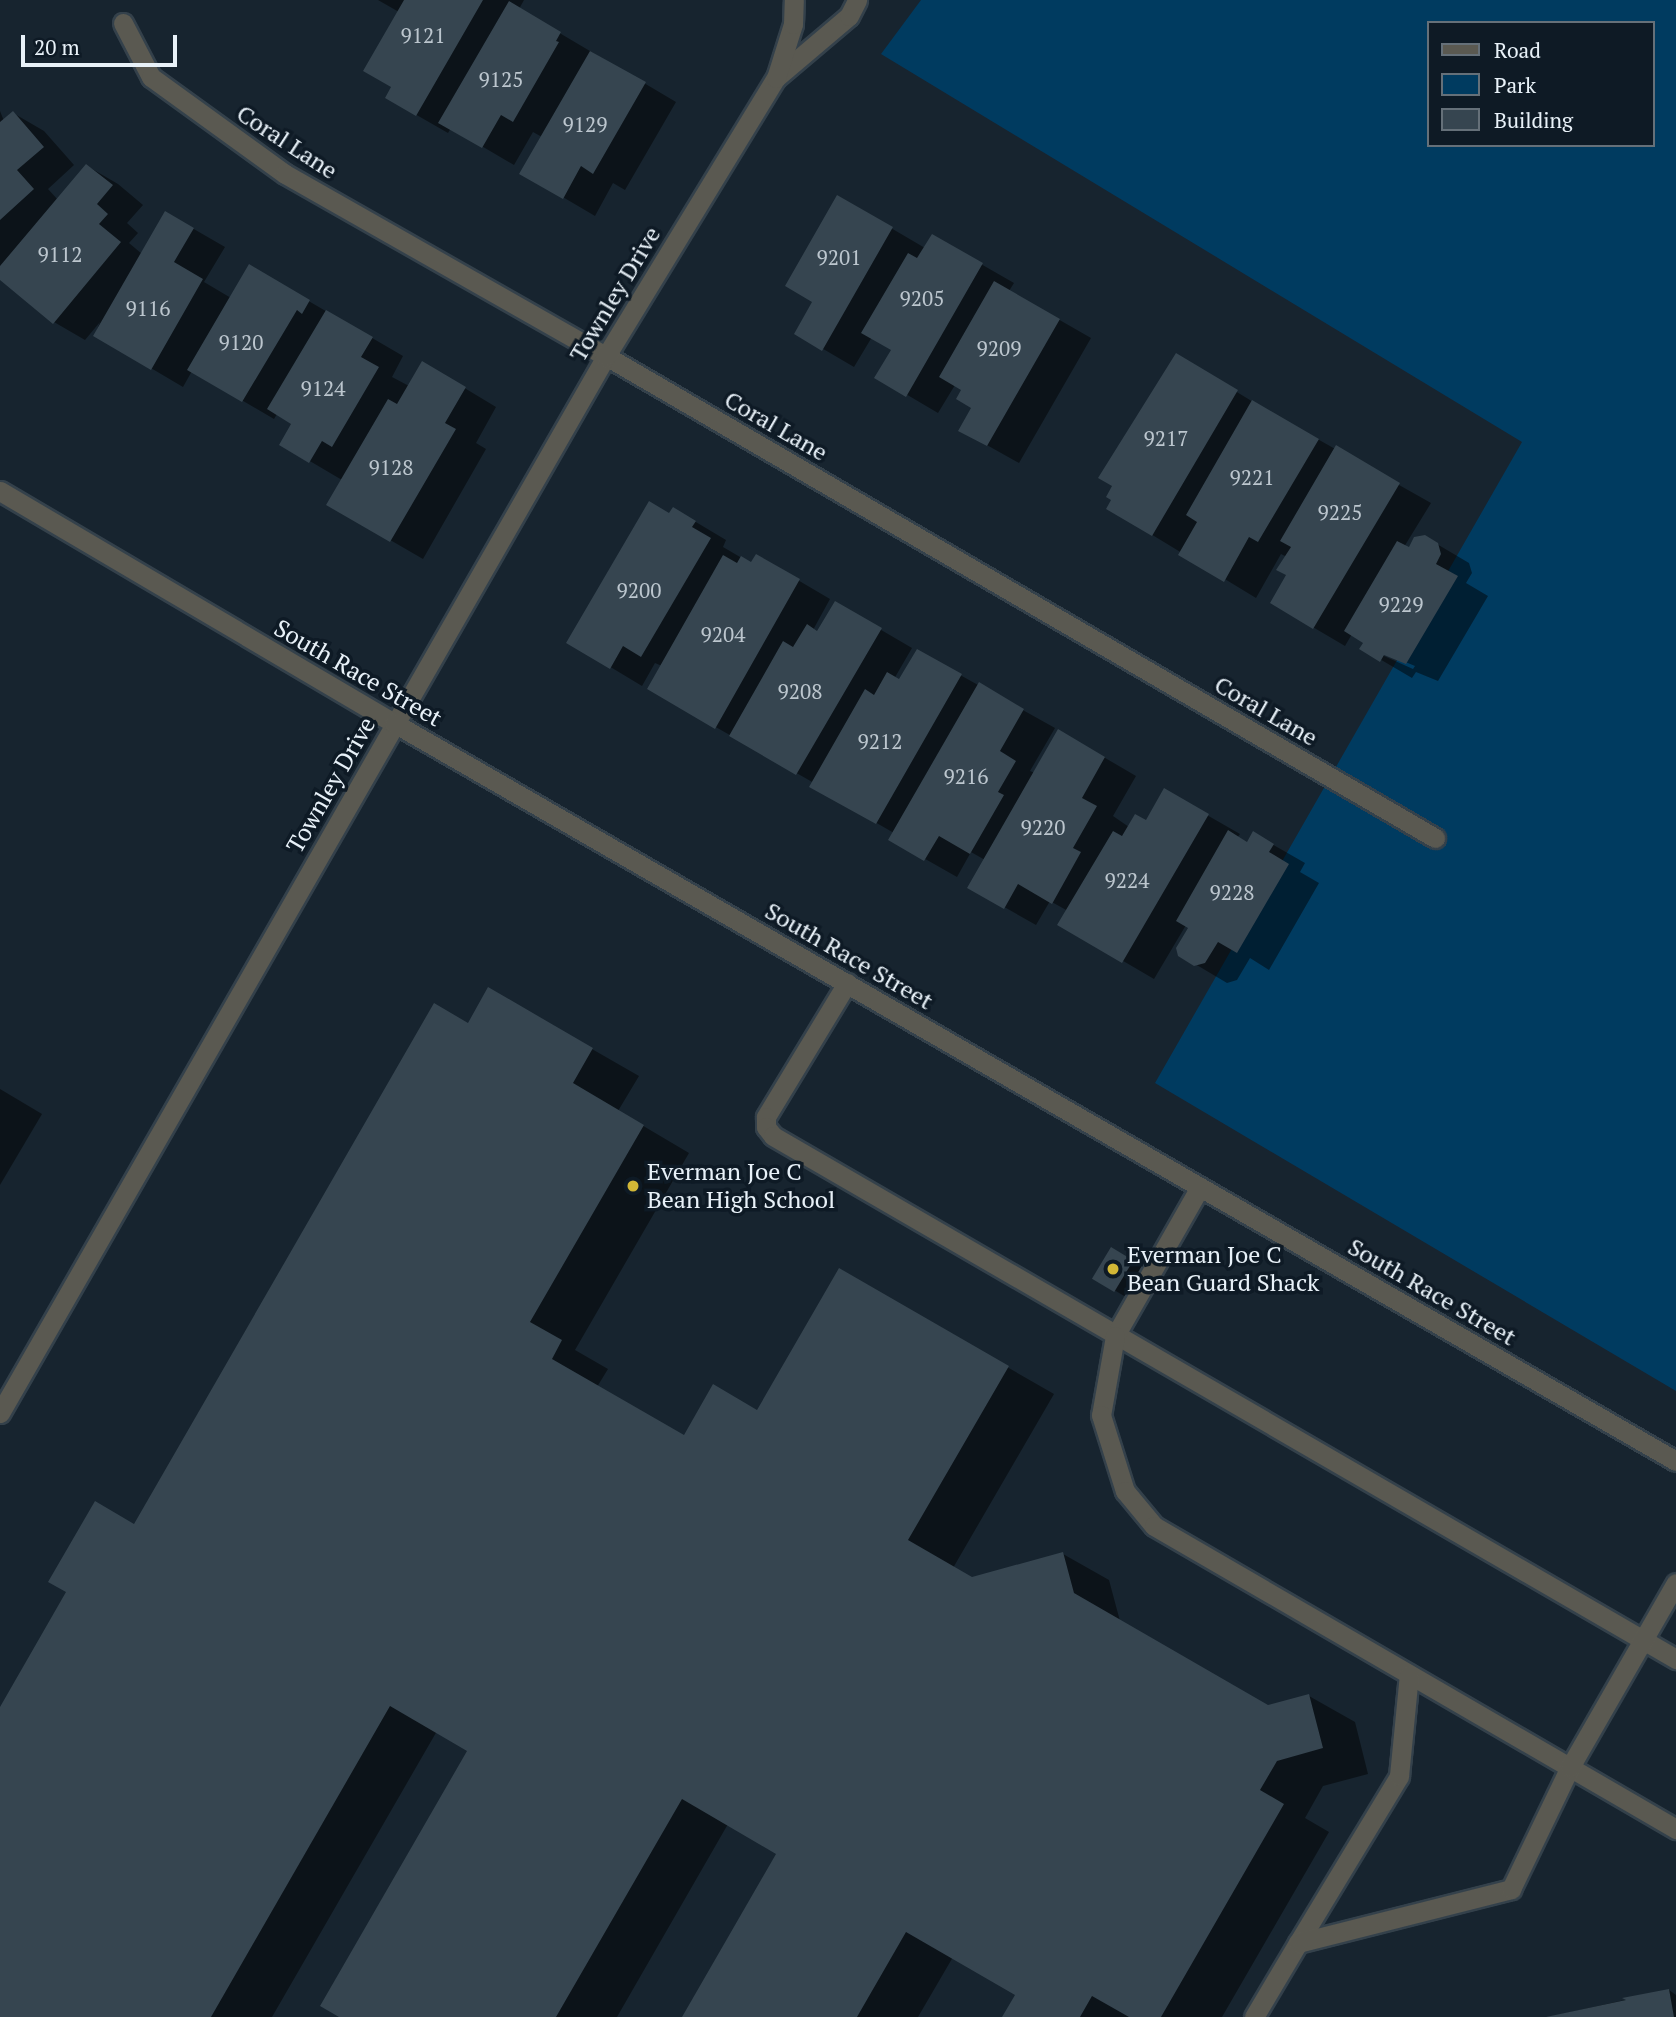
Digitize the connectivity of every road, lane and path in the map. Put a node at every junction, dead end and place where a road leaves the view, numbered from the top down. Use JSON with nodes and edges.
{"nodes":[{"id":1,"x":794,"y":0,"type":"edge"},
{"id":2,"x":857,"y":0,"type":"edge"},
{"id":3,"x":123,"y":23,"type":"dead end"},
{"id":4,"x":776,"y":78,"type":"junction"},
{"id":5,"x":606,"y":356,"type":"junction"},
{"id":6,"x":0,"y":491,"type":"edge"},
{"id":7,"x":394,"y":723,"type":"junction"},
{"id":8,"x":1435,"y":838,"type":"dead end"},
{"id":9,"x":847,"y":983,"type":"junction"},
{"id":10,"x":1200,"y":1187,"type":"junction"},
{"id":11,"x":1115,"y":1336,"type":"junction"},
{"id":12,"x":0,"y":1413,"type":"edge"},
{"id":13,"x":1676,"y":1461,"type":"edge"},
{"id":14,"x":1676,"y":1583,"type":"edge"},
{"id":15,"x":1644,"y":1641,"type":"junction"},
{"id":16,"x":1676,"y":1659,"type":"edge"},
{"id":17,"x":1409,"y":1674,"type":"junction"},
{"id":18,"x":1570,"y":1767,"type":"junction"},
{"id":19,"x":1676,"y":1829,"type":"edge"},
{"id":20,"x":1298,"y":1943,"type":"junction"},
{"id":21,"x":1254,"y":2017,"type":"edge"}],
"edges":[{"from":1,"to":4,"type":"street","name":"Townley Drive"},
{"from":2,"to":4,"type":"street","name":"Townley Drive"},
{"from":3,"to":5,"type":"street","name":"Coral Lane"},
{"from":4,"to":5,"type":"street","name":"Townley Drive"},
{"from":5,"to":7,"type":"street","name":"Townley Drive"},
{"from":5,"to":8,"type":"street","name":"Coral Lane"},
{"from":6,"to":7,"type":"street","name":"South Race Street"},
{"from":7,"to":9,"type":"street","name":"South Race Street"},
{"from":7,"to":12,"type":"street","name":"Townley Drive"},
{"from":9,"to":10,"type":"street","name":"South Race Street"},
{"from":9,"to":11,"type":"street"},
{"from":10,"to":11,"type":"street"},
{"from":10,"to":13,"type":"street","name":"South Race Street"},
{"from":11,"to":15,"type":"street"},
{"from":11,"to":17,"type":"street"},
{"from":14,"to":15,"type":"street"},
{"from":15,"to":16,"type":"street"},
{"from":15,"to":18,"type":"street"},
{"from":17,"to":18,"type":"street"},
{"from":17,"to":20,"type":"street"},
{"from":18,"to":19,"type":"street"},
{"from":18,"to":20,"type":"street"},
{"from":20,"to":21,"type":"street"}]}
